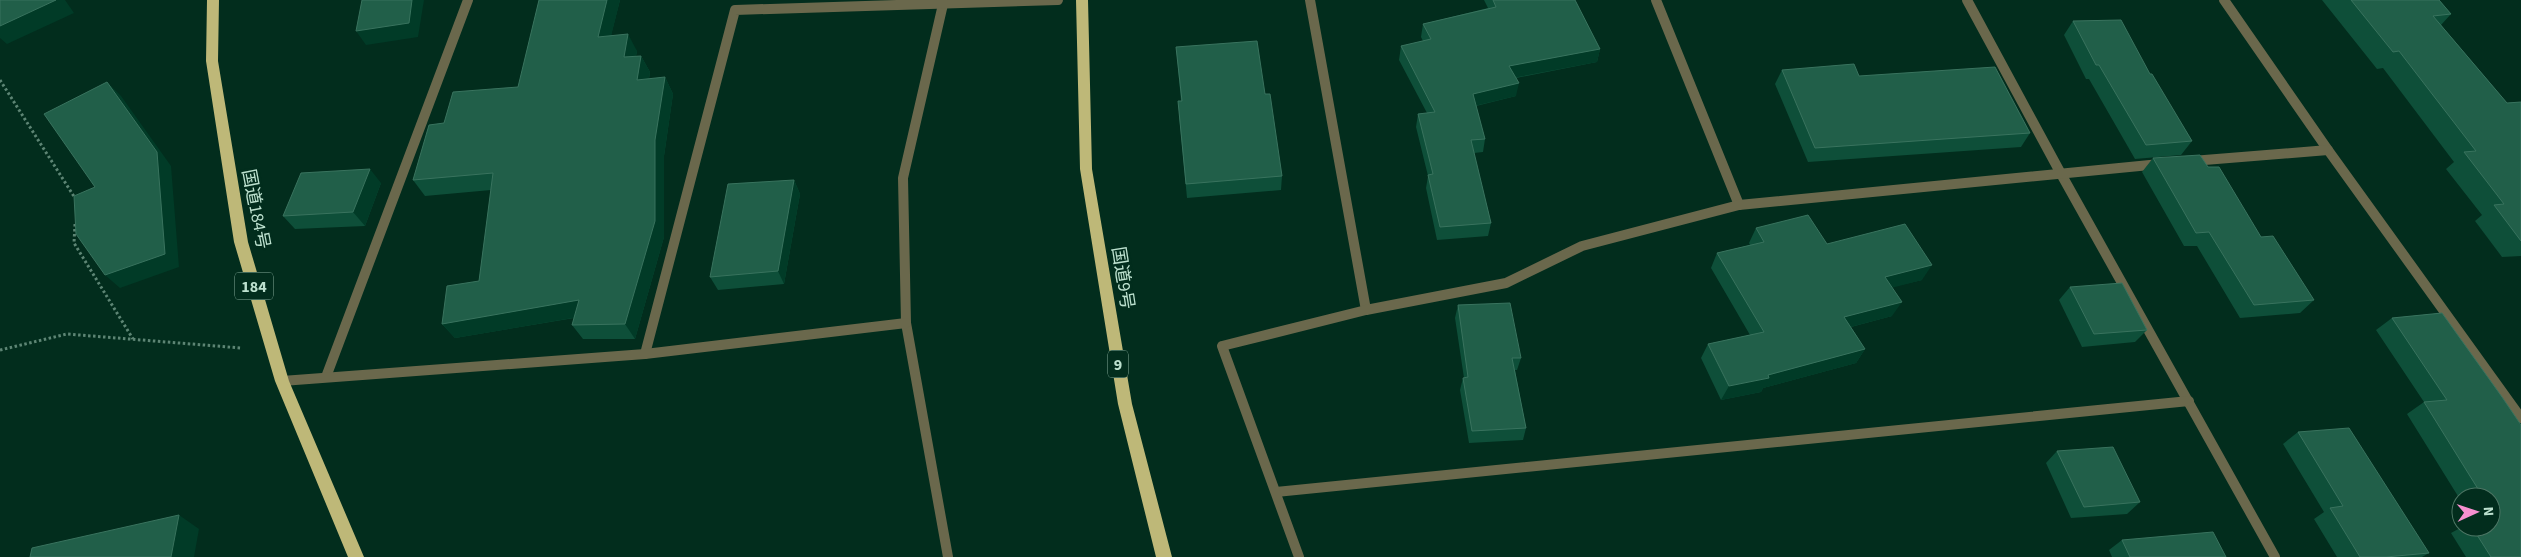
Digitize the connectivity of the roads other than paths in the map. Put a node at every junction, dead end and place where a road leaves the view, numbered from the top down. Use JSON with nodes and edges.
{"nodes":[{"id":1,"x":213,"y":0,"type":"edge"},
{"id":2,"x":468,"y":0,"type":"edge"},
{"id":3,"x":1058,"y":0,"type":"edge"},
{"id":4,"x":1082,"y":0,"type":"edge"},
{"id":5,"x":1310,"y":0,"type":"edge"},
{"id":6,"x":1656,"y":0,"type":"edge"},
{"id":7,"x":1967,"y":0,"type":"edge"},
{"id":8,"x":2224,"y":0,"type":"edge"},
{"id":9,"x":944,"y":2,"type":"edge"},
{"id":10,"x":2328,"y":150,"type":"junction"},
{"id":11,"x":2060,"y":172,"type":"junction"},
{"id":12,"x":1739,"y":205,"type":"junction"},
{"id":13,"x":1366,"y":310,"type":"junction"},
{"id":14,"x":906,"y":323,"type":"junction"},
{"id":15,"x":645,"y":354,"type":"junction"},
{"id":16,"x":326,"y":378,"type":"junction"},
{"id":17,"x":282,"y":381,"type":"junction"},
{"id":18,"x":2189,"y":401,"type":"junction"},
{"id":19,"x":2521,"y":418,"type":"edge"},
{"id":20,"x":1276,"y":492,"type":"junction"},
{"id":21,"x":356,"y":557,"type":"edge"},
{"id":22,"x":948,"y":557,"type":"edge"},
{"id":23,"x":1164,"y":557,"type":"edge"},
{"id":24,"x":1299,"y":557,"type":"edge"},
{"id":25,"x":2276,"y":557,"type":"edge"}],
"edges":[{"from":1,"to":17,"type":"highway","name":"国道184号","number":"184"},
{"from":2,"to":16,"type":"street"},
{"from":3,"to":9,"type":"street"},
{"from":4,"to":23,"type":"highway","name":"国道9号","number":"9"},
{"from":5,"to":13,"type":"street"},
{"from":6,"to":12,"type":"street"},
{"from":7,"to":11,"type":"street"},
{"from":8,"to":10,"type":"street"},
{"from":9,"to":14,"type":"street"},
{"from":9,"to":15,"type":"street"},
{"from":10,"to":11,"type":"street"},
{"from":10,"to":19,"type":"street"},
{"from":11,"to":12,"type":"street"},
{"from":11,"to":18,"type":"street"},
{"from":12,"to":13,"type":"street"},
{"from":13,"to":20,"type":"street"},
{"from":14,"to":15,"type":"street"},
{"from":14,"to":22,"type":"street"},
{"from":15,"to":16,"type":"street"},
{"from":16,"to":17,"type":"street"},
{"from":17,"to":21,"type":"highway","name":"国道184号","number":"184"},
{"from":18,"to":20,"type":"street"},
{"from":18,"to":25,"type":"street"},
{"from":20,"to":24,"type":"street"}]}
